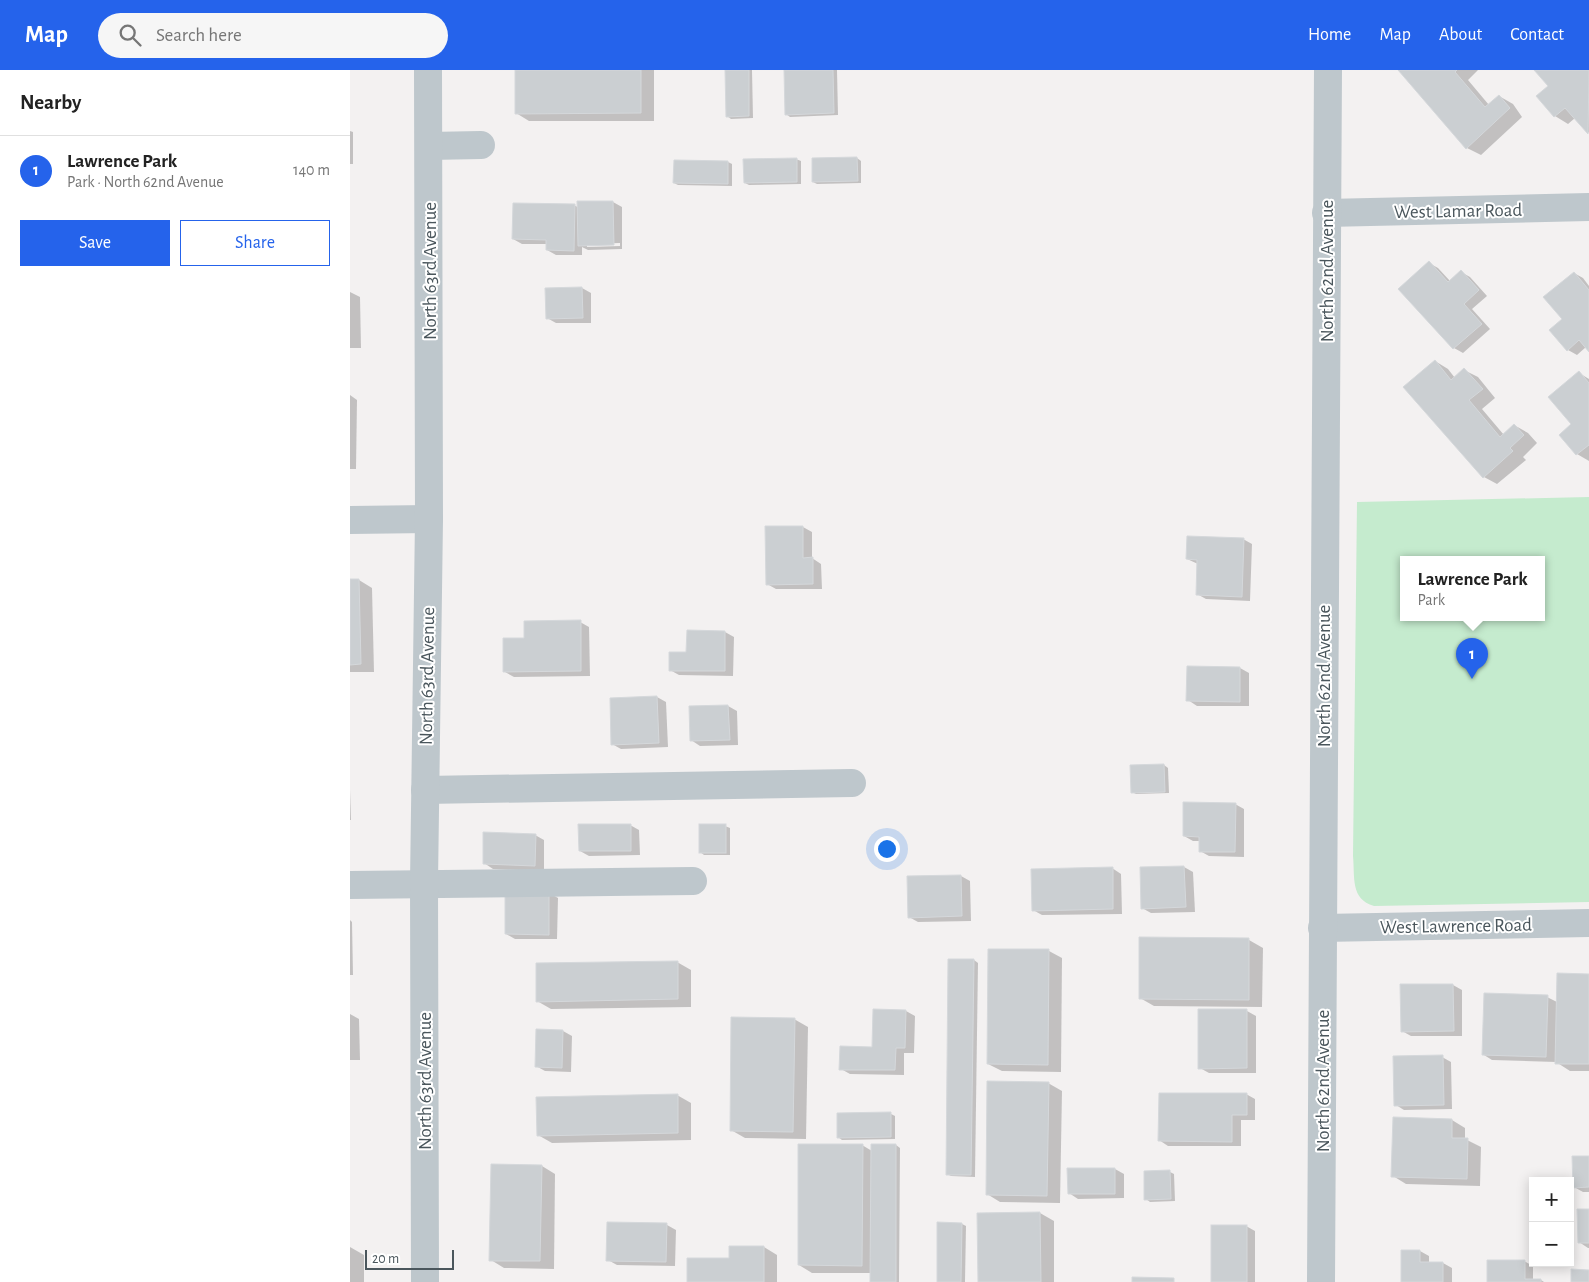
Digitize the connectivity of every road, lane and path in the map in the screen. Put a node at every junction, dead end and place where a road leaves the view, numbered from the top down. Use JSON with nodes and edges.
{"nodes":[{"id":1,"x":428,"y":70,"type":"edge"},
{"id":2,"x":1328,"y":70,"type":"edge"},
{"id":3,"x":481,"y":145,"type":"dead end"},
{"id":4,"x":429,"y":146,"type":"junction"},
{"id":5,"x":1589,"y":207,"type":"edge"},
{"id":6,"x":1326,"y":212,"type":"junction"},
{"id":7,"x":429,"y":519,"type":"junction"},
{"id":8,"x":350,"y":520,"type":"edge"},
{"id":9,"x":852,"y":783,"type":"dead end"},
{"id":10,"x":425,"y":790,"type":"junction"},
{"id":11,"x":693,"y":882,"type":"dead end"},
{"id":12,"x":424,"y":884,"type":"junction"},
{"id":13,"x":350,"y":885,"type":"edge"},
{"id":14,"x":1589,"y":923,"type":"edge"},
{"id":15,"x":1322,"y":928,"type":"junction"},
{"id":16,"x":425,"y":1282,"type":"edge"},
{"id":17,"x":1321,"y":1282,"type":"edge"}],
"edges":[{"from":1,"to":4,"type":"street","name":"North 63rd Avenue"},
{"from":2,"to":6,"type":"street","name":"North 62nd Avenue"},
{"from":3,"to":4,"type":"street"},
{"from":4,"to":7,"type":"street","name":"North 63rd Avenue"},
{"from":5,"to":6,"type":"street","name":"West Lamar Road"},
{"from":6,"to":15,"type":"street","name":"North 62nd Avenue"},
{"from":7,"to":8,"type":"street"},
{"from":7,"to":10,"type":"street","name":"North 63rd Avenue"},
{"from":9,"to":10,"type":"street"},
{"from":10,"to":12,"type":"street","name":"North 63rd Avenue"},
{"from":11,"to":12,"type":"street"},
{"from":12,"to":13,"type":"street"},
{"from":12,"to":16,"type":"street","name":"North 63rd Avenue"},
{"from":14,"to":15,"type":"street","name":"West Lawrence Road"},
{"from":15,"to":17,"type":"street","name":"North 62nd Avenue"}]}
